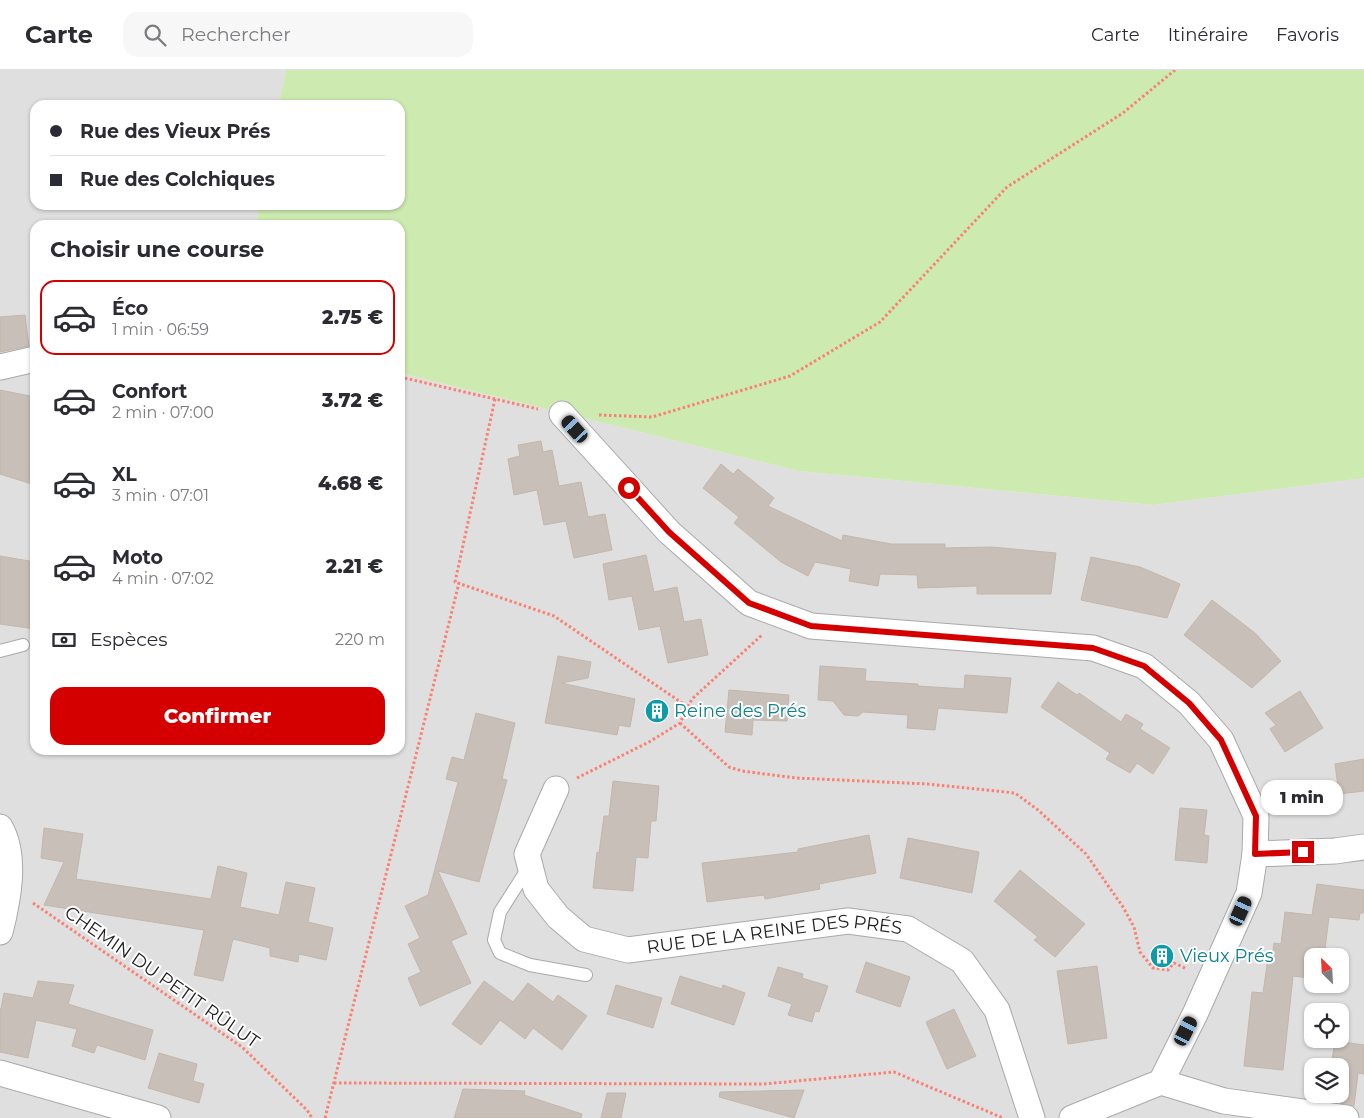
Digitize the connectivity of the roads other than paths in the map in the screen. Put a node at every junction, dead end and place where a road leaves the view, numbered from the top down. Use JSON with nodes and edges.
{"nodes":[{"id":1,"x":30,"y":360,"type":"edge"},
{"id":2,"x":0,"y":367,"type":"edge"},
{"id":3,"x":562,"y":414,"type":"road end"},
{"id":4,"x":23,"y":645,"type":"dead end"},
{"id":5,"x":0,"y":651,"type":"edge"},
{"id":6,"x":556,"y":789,"type":"road end"},
{"id":7,"x":0,"y":827,"type":"edge"},
{"id":8,"x":1364,"y":847,"type":"edge"},
{"id":9,"x":1255,"y":854,"type":"junction"},
{"id":10,"x":530,"y":865,"type":"junction"},
{"id":11,"x":0,"y":932,"type":"edge"},
{"id":12,"x":586,"y":975,"type":"dead end"},
{"id":13,"x":0,"y":1073,"type":"edge"},
{"id":14,"x":1161,"y":1082,"type":"junction"},
{"id":15,"x":158,"y":1118,"type":"edge"},
{"id":16,"x":1032,"y":1118,"type":"edge"},
{"id":17,"x":1072,"y":1118,"type":"edge"},
{"id":18,"x":1346,"y":1118,"type":"edge"}],
"edges":[{"from":1,"to":2,"type":"street"},
{"from":3,"to":9,"type":"street"},
{"from":4,"to":5,"type":"lane"},
{"from":6,"to":10,"type":"street","name":"RUE DE LA REINE DES PRÉS"},
{"from":7,"to":11,"type":"street"},
{"from":8,"to":9,"type":"street"},
{"from":9,"to":14,"type":"street"},
{"from":10,"to":12,"type":"lane"},
{"from":10,"to":16,"type":"street","name":"RUE DE LA REINE DES PRÉS"},
{"from":13,"to":15,"type":"street"},
{"from":14,"to":17,"type":"street"},
{"from":14,"to":18,"type":"street"}]}
